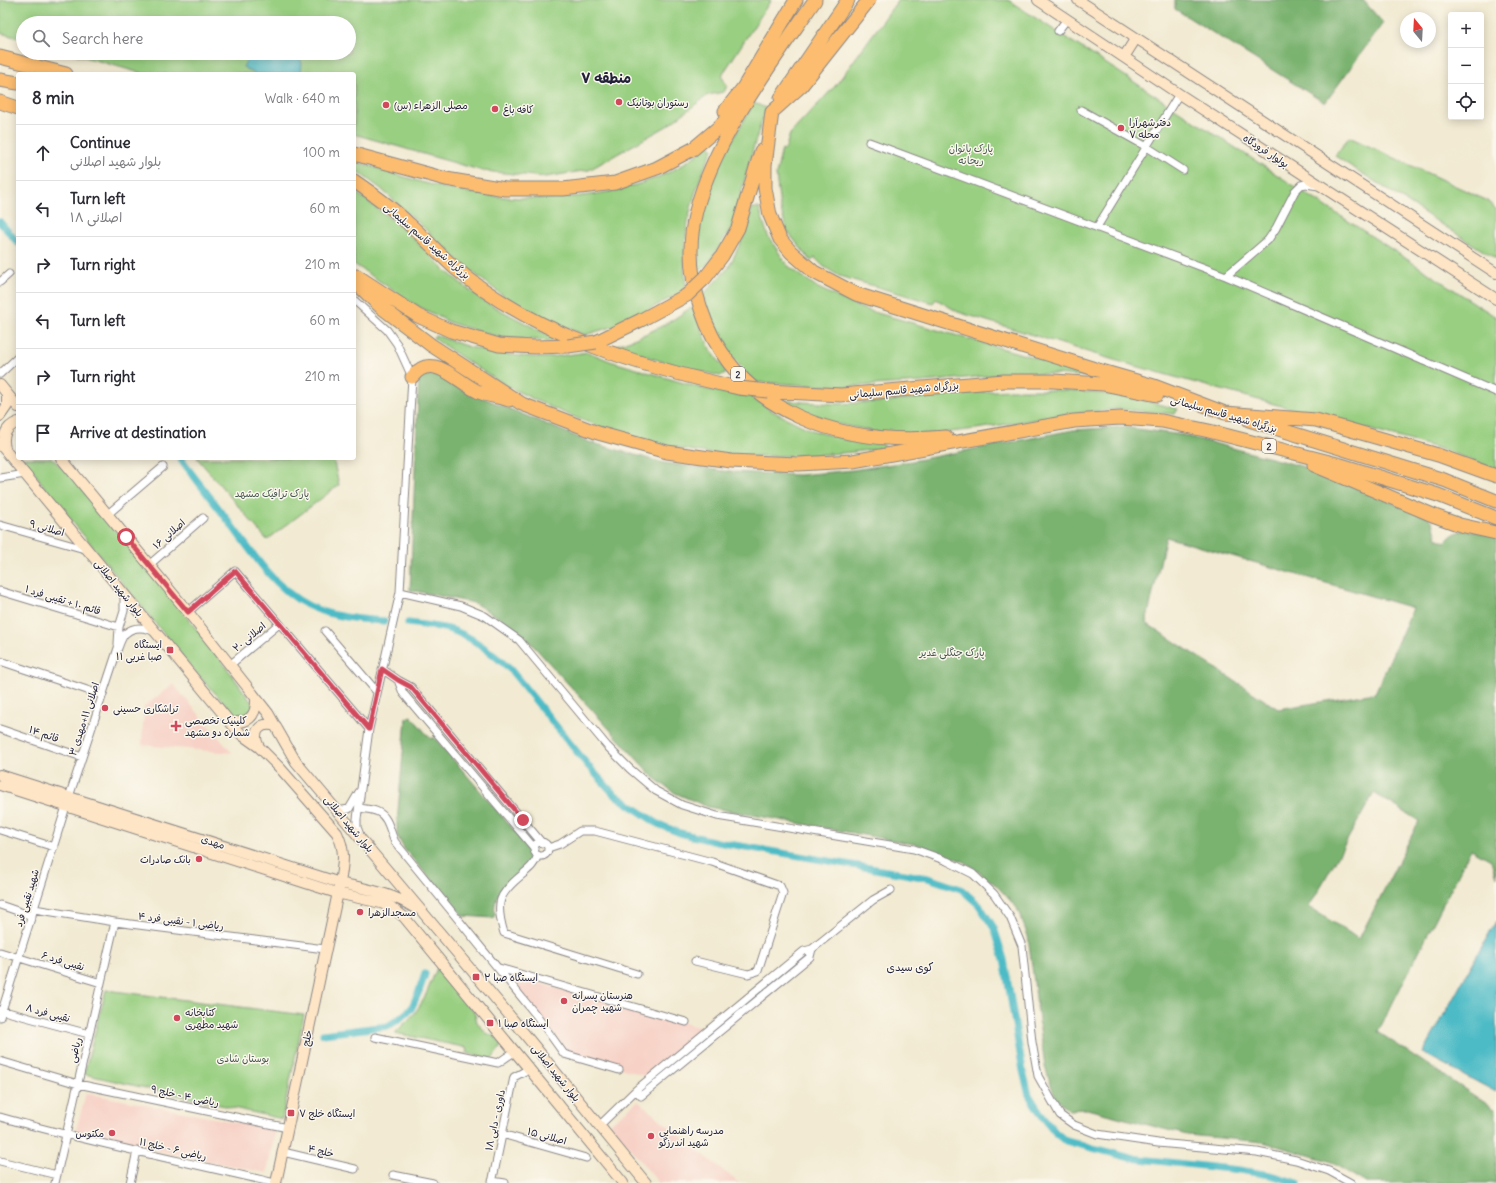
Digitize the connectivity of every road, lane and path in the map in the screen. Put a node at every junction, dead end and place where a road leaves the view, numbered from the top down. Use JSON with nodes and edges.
{"nodes":[{"id":1,"x":796,"y":0,"type":"edge"},
{"id":2,"x":815,"y":0,"type":"edge"},
{"id":3,"x":848,"y":0,"type":"edge"},
{"id":4,"x":869,"y":0,"type":"edge"},
{"id":5,"x":1038,"y":0,"type":"edge"},
{"id":6,"x":1078,"y":0,"type":"edge"},
{"id":7,"x":1067,"y":19,"type":"junction"},
{"id":8,"x":1058,"y":31,"type":"dead end"},
{"id":9,"x":1136,"y":38,"type":"junction"},
{"id":10,"x":0,"y":57,"type":"edge"},
{"id":11,"x":1124,"y":57,"type":"junction"},
{"id":12,"x":58,"y":72,"type":"edge"},
{"id":13,"x":0,"y":80,"type":"edge"},
{"id":14,"x":16,"y":83,"type":"edge"},
{"id":15,"x":757,"y":86,"type":"junction"},
{"id":16,"x":1179,"y":94,"type":"junction"},
{"id":17,"x":0,"y":102,"type":"edge"},
{"id":18,"x":16,"y":107,"type":"edge"},
{"id":19,"x":1081,"y":110,"type":"dead end"},
{"id":20,"x":772,"y":112,"type":"junction"},
{"id":21,"x":869,"y":142,"type":"dead end"},
{"id":22,"x":1147,"y":147,"type":"junction"},
{"id":23,"x":356,"y":155,"type":"edge"},
{"id":24,"x":657,"y":168,"type":"junction"},
{"id":25,"x":1183,"y":170,"type":"dead end"},
{"id":26,"x":356,"y":184,"type":"edge"},
{"id":27,"x":1321,"y":187,"type":"junction"},
{"id":28,"x":1097,"y":227,"type":"junction"},
{"id":29,"x":1496,"y":273,"type":"edge"},
{"id":30,"x":10,"y":274,"type":"dead end"},
{"id":31,"x":356,"y":275,"type":"edge"},
{"id":32,"x":1226,"y":276,"type":"junction"},
{"id":33,"x":0,"y":282,"type":"edge"},
{"id":34,"x":356,"y":283,"type":"edge"},
{"id":35,"x":1496,"y":299,"type":"edge"},
{"id":36,"x":356,"y":302,"type":"edge"},
{"id":37,"x":16,"y":359,"type":"edge"},
{"id":38,"x":0,"y":374,"type":"edge"},
{"id":39,"x":412,"y":377,"type":"junction"},
{"id":40,"x":0,"y":385,"type":"edge"},
{"id":41,"x":1496,"y":392,"type":"edge"},
{"id":42,"x":7,"y":394,"type":"junction"},
{"id":43,"x":522,"y":404,"type":"junction"},
{"id":44,"x":16,"y":405,"type":"edge"},
{"id":45,"x":1225,"y":413,"type":"junction"},
{"id":46,"x":0,"y":416,"type":"edge"},
{"id":47,"x":16,"y":423,"type":"edge"},
{"id":48,"x":1034,"y":428,"type":"junction"},
{"id":49,"x":1272,"y":447,"type":"junction"},
{"id":50,"x":3,"y":448,"type":"edge"},
{"id":51,"x":63,"y":460,"type":"edge"},
{"id":52,"x":163,"y":467,"type":"dead end"},
{"id":53,"x":25,"y":474,"type":"junction"},
{"id":54,"x":1496,"y":476,"type":"edge"},
{"id":55,"x":0,"y":478,"type":"edge"},
{"id":56,"x":1496,"y":501,"type":"edge"},
{"id":57,"x":108,"y":514,"type":"junction"},
{"id":58,"x":202,"y":518,"type":"dead end"},
{"id":59,"x":1496,"y":518,"type":"edge"},
{"id":60,"x":0,"y":525,"type":"edge"},
{"id":61,"x":1496,"y":533,"type":"edge"},
{"id":62,"x":88,"y":550,"type":"junction"},
{"id":63,"x":149,"y":565,"type":"junction"},
{"id":64,"x":0,"y":591,"type":"edge"},
{"id":65,"x":400,"y":592,"type":"junction"},
{"id":66,"x":124,"y":594,"type":"junction"},
{"id":67,"x":188,"y":612,"type":"junction"},
{"id":68,"x":279,"y":624,"type":"junction"},
{"id":69,"x":120,"y":627,"type":"junction"},
{"id":70,"x":326,"y":631,"type":"dead end"},
{"id":71,"x":155,"y":632,"type":"junction"},
{"id":72,"x":118,"y":648,"type":"junction"},
{"id":73,"x":0,"y":661,"type":"edge"},
{"id":74,"x":230,"y":665,"type":"junction"},
{"id":75,"x":382,"y":669,"type":"junction"},
{"id":76,"x":398,"y":680,"type":"junction"},
{"id":77,"x":377,"y":692,"type":"junction"},
{"id":78,"x":102,"y":695,"type":"junction"},
{"id":79,"x":256,"y":698,"type":"junction"},
{"id":80,"x":422,"y":700,"type":"junction"},
{"id":81,"x":415,"y":706,"type":"junction"},
{"id":82,"x":438,"y":719,"type":"junction"},
{"id":83,"x":229,"y":721,"type":"junction"},
{"id":84,"x":431,"y":725,"type":"junction"},
{"id":85,"x":276,"y":726,"type":"junction"},
{"id":86,"x":0,"y":729,"type":"edge"},
{"id":87,"x":369,"y":729,"type":"junction"},
{"id":88,"x":259,"y":747,"type":"junction"},
{"id":89,"x":468,"y":754,"type":"junction"},
{"id":90,"x":82,"y":757,"type":"junction"},
{"id":91,"x":460,"y":760,"type":"junction"},
{"id":92,"x":0,"y":775,"type":"edge"},
{"id":93,"x":0,"y":786,"type":"edge"},
{"id":94,"x":360,"y":790,"type":"junction"},
{"id":95,"x":68,"y":802,"type":"junction"},
{"id":96,"x":508,"y":802,"type":"junction"},
{"id":97,"x":359,"y":808,"type":"junction"},
{"id":98,"x":500,"y":808,"type":"junction"},
{"id":99,"x":337,"y":811,"type":"junction"},
{"id":100,"x":0,"y":830,"type":"edge"},
{"id":101,"x":362,"y":840,"type":"junction"},
{"id":102,"x":542,"y":843,"type":"junction"},
{"id":103,"x":54,"y":847,"type":"junction"},
{"id":104,"x":548,"y":848,"type":"junction"},
{"id":105,"x":537,"y":852,"type":"junction"},
{"id":106,"x":339,"y":888,"type":"junction"},
{"id":107,"x":891,"y":890,"type":"dead end"},
{"id":108,"x":0,"y":905,"type":"edge"},
{"id":109,"x":33,"y":912,"type":"junction"},
{"id":110,"x":423,"y":913,"type":"junction"},
{"id":111,"x":404,"y":917,"type":"joint"},
{"id":112,"x":115,"y":922,"type":"junction"},
{"id":113,"x":325,"y":949,"type":"junction"},
{"id":114,"x":0,"y":952,"type":"edge"},
{"id":115,"x":19,"y":958,"type":"junction"},
{"id":116,"x":695,"y":961,"type":"dead end"},
{"id":117,"x":498,"y":968,"type":"junction"},
{"id":118,"x":637,"y":974,"type":"dead end"},
{"id":119,"x":101,"y":983,"type":"junction"},
{"id":120,"x":1,"y":1013,"type":"edge"},
{"id":121,"x":686,"y":1022,"type":"dead end"},
{"id":122,"x":89,"y":1034,"type":"junction"},
{"id":123,"x":375,"y":1037,"type":"dead end"},
{"id":124,"x":514,"y":1052,"type":"junction"},
{"id":125,"x":0,"y":1061,"type":"edge"},
{"id":126,"x":529,"y":1069,"type":"junction"},
{"id":127,"x":618,"y":1070,"type":"dead end"},
{"id":128,"x":78,"y":1084,"type":"junction"},
{"id":129,"x":0,"y":1117,"type":"edge"},
{"id":130,"x":598,"y":1126,"type":"junction"},
{"id":131,"x":288,"y":1128,"type":"junction"},
{"id":132,"x":502,"y":1134,"type":"junction"},
{"id":133,"x":66,"y":1136,"type":"junction"},
{"id":134,"x":137,"y":1150,"type":"junction"},
{"id":135,"x":282,"y":1152,"type":"junction"},
{"id":136,"x":586,"y":1158,"type":"dead end"},
{"id":137,"x":0,"y":1161,"type":"edge"},
{"id":138,"x":355,"y":1169,"type":"dead end"},
{"id":139,"x":57,"y":1175,"type":"junction"},
{"id":140,"x":393,"y":1175,"type":"dead end"},
{"id":141,"x":492,"y":1182,"type":"edge"},
{"id":142,"x":55,"y":1183,"type":"edge"},
{"id":143,"x":130,"y":1183,"type":"edge"},
{"id":144,"x":276,"y":1183,"type":"edge"},
{"id":145,"x":433,"y":1183,"type":"edge"},
{"id":146,"x":505,"y":1183,"type":"edge"},
{"id":147,"x":623,"y":1183,"type":"edge"},
{"id":148,"x":646,"y":1183,"type":"edge"},
{"id":149,"x":1351,"y":1183,"type":"edge"}],
"edges":[{"from":1,"to":24,"type":"highway"},
{"from":2,"to":15,"type":"highway"},
{"from":3,"to":20,"type":"highway"},
{"from":4,"to":20,"type":"highway"},
{"from":5,"to":7,"type":"main road","name":"بولوار فرودگاه"},
{"from":6,"to":9,"type":"main road"},
{"from":7,"to":8,"type":"street"},
{"from":7,"to":11,"type":"main road","name":"بولوار فرودگاه"},
{"from":9,"to":11,"type":"main road"},
{"from":9,"to":29,"type":"main road"},
{"from":10,"to":12,"type":"highway"},
{"from":11,"to":16,"type":"main road","name":"بولوار فرودگاه"},
{"from":13,"to":14,"type":"highway"},
{"from":15,"to":24,"type":"highway"},
{"from":15,"to":48,"type":"highway","number":"2"},
{"from":16,"to":22,"type":"street"},
{"from":16,"to":27,"type":"main road","name":"بولوار فرودگاه"},
{"from":17,"to":18,"type":"highway"},
{"from":19,"to":22,"type":"street"},
{"from":20,"to":31,"type":"highway","bridge":true},
{"from":20,"to":45,"type":"highway"},
{"from":21,"to":28,"type":"street"},
{"from":22,"to":25,"type":"street"},
{"from":22,"to":28,"type":"street"},
{"from":23,"to":24,"type":"highway"},
{"from":26,"to":45,"type":"highway","name":"بزرگراه شهید قاسم سلیمانی","number":"2","bridge":true},
{"from":27,"to":32,"type":"street"},
{"from":27,"to":35,"type":"main road","name":"بولوار فرودگاه"},
{"from":28,"to":32,"type":"street"},
{"from":30,"to":33,"type":"street"},
{"from":32,"to":41,"type":"street"},
{"from":34,"to":43,"type":"highway"},
{"from":36,"to":39,"type":"street"},
{"from":37,"to":38,"type":"street"},
{"from":39,"to":43,"type":"highway"},
{"from":39,"to":65,"type":"street"},
{"from":40,"to":42,"type":"main road"},
{"from":42,"to":44,"type":"main road"},
{"from":42,"to":46,"type":"main road"},
{"from":43,"to":48,"type":"highway"},
{"from":45,"to":54,"type":"highway"},
{"from":45,"to":56,"type":"highway","name":"بزرگراه شهید قاسم سلیمانی","number":"2"},
{"from":47,"to":50,"type":"main road"},
{"from":48,"to":49,"type":"highway","name":"بزرگراه شهید قاسم سلیمانی","number":"2"},
{"from":49,"to":59,"type":"highway","name":"بزرگراه شهید قاسم سلیمانی","number":"2"},
{"from":49,"to":61,"type":"highway"},
{"from":50,"to":53,"type":"main road","name":"بلوار شهید اصلانی"},
{"from":51,"to":57,"type":"main road","name":"بلوار شهید اصلانی"},
{"from":52,"to":57,"type":"street"},
{"from":53,"to":55,"type":"street"},
{"from":53,"to":62,"type":"main road","name":"بلوار شهید اصلانی"},
{"from":57,"to":63,"type":"main road","name":"بلوار شهید اصلانی"},
{"from":58,"to":63,"type":"street","name":"اصلانی ۱۶"},
{"from":60,"to":62,"type":"street","name":"اصلانی ۹"},
{"from":62,"to":66,"type":"main road","name":"بلوار شهید اصلانی"},
{"from":63,"to":67,"type":"main road","name":"بلوار شهید اصلانی"},
{"from":64,"to":69,"type":"street","name":"قائم ۱۰ + تقیبی فرد ۱"},
{"from":65,"to":75,"type":"street"},
{"from":65,"to":149,"type":"street"},
{"from":66,"to":69,"type":"street"},
{"from":66,"to":71,"type":"main road","name":"بلوار شهید اصلانی"},
{"from":67,"to":68,"type":"street"},
{"from":67,"to":74,"type":"main road","name":"بلوار شهید اصلانی"},
{"from":68,"to":74,"type":"street","name":"اصلانی ۲۰"},
{"from":68,"to":87,"type":"street"},
{"from":69,"to":72,"type":"street"},
{"from":70,"to":77,"type":"street"},
{"from":71,"to":72,"type":"street"},
{"from":71,"to":83,"type":"main road","name":"بلوار شهید اصلانی"},
{"from":72,"to":78,"type":"street","name":"اصلانی ۱۱+مهدی ۳"},
{"from":73,"to":78,"type":"street"},
{"from":74,"to":79,"type":"main road","name":"بلوار شهید اصلانی"},
{"from":75,"to":76,"type":"street"},
{"from":75,"to":77,"type":"street"},
{"from":76,"to":80,"type":"street"},
{"from":76,"to":81,"type":"street"},
{"from":77,"to":87,"type":"street"},
{"from":78,"to":90,"type":"street","name":"اصلانی ۱۱+مهدی ۳"},
{"from":79,"to":83,"type":"main road"},
{"from":79,"to":85,"type":"main road","name":"بلوار شهید اصلانی"},
{"from":80,"to":81,"type":"street"},
{"from":80,"to":82,"type":"street"},
{"from":81,"to":84,"type":"street"},
{"from":82,"to":84,"type":"street"},
{"from":82,"to":89,"type":"street"},
{"from":83,"to":88,"type":"main road","name":"بلوار شهید اصلانی"},
{"from":84,"to":91,"type":"street"},
{"from":85,"to":88,"type":"main road"},
{"from":85,"to":99,"type":"main road","name":"بلوار شهید اصلانی"},
{"from":86,"to":90,"type":"street","name":"قائم ۱۴"},
{"from":87,"to":94,"type":"street"},
{"from":88,"to":106,"type":"main road","name":"بلوار شهید اصلانی"},
{"from":89,"to":91,"type":"street"},
{"from":89,"to":96,"type":"street"},
{"from":90,"to":95,"type":"street","name":"اصلانی ۱۱+مهدی ۳"},
{"from":91,"to":98,"type":"street"},
{"from":92,"to":95,"type":"main road","name":"مهدی"},
{"from":93,"to":95,"type":"main road","name":"مهدی"},
{"from":94,"to":97,"type":"street"},
{"from":94,"to":99,"type":"street"},
{"from":95,"to":103,"type":"street","name":"شهید نقیبی فرد"},
{"from":95,"to":106,"type":"main road","name":"مهدی"},
{"from":96,"to":98,"type":"street"},
{"from":96,"to":102,"type":"street"},
{"from":97,"to":101,"type":"street"},
{"from":97,"to":117,"type":"street"},
{"from":98,"to":105,"type":"street"},
{"from":99,"to":101,"type":"main road","name":"بلوار شهید اصلانی"},
{"from":100,"to":103,"type":"street"},
{"from":101,"to":110,"type":"main road","name":"بلوار شهید اصلانی"},
{"from":102,"to":104,"type":"street"},
{"from":102,"to":105,"type":"street"},
{"from":103,"to":109,"type":"street","name":"شهید نقیبی فرد"},
{"from":104,"to":105,"type":"street"},
{"from":104,"to":116,"type":"street"},
{"from":105,"to":118,"type":"street"},
{"from":106,"to":110,"type":"main road","name":"مهدی"},
{"from":106,"to":111,"type":"main road","name":"مهدی"},
{"from":106,"to":113,"type":"main road","name":"خلج"},
{"from":107,"to":130,"type":"street"},
{"from":108,"to":109,"type":"street","name":"ریاضی ۱ - نقیبی فرد ۴"},
{"from":109,"to":112,"type":"street","name":"ریاضی ۱ - نقیبی فرد ۴"},
{"from":109,"to":115,"type":"street","name":"شهید نقیبی فرد"},
{"from":110,"to":130,"type":"main road","name":"بلوار شهید اصلانی"},
{"from":111,"to":124,"type":"main road","name":"بلوار شهید اصلانی"},
{"from":112,"to":113,"type":"street","name":"ریاضی ۱ - نقیبی فرد ۴"},
{"from":112,"to":119,"type":"street","name":"ریاضی"},
{"from":113,"to":131,"type":"main road","name":"خلج"},
{"from":114,"to":115,"type":"street","name":"نقیبی فرد ۶"},
{"from":115,"to":119,"type":"street","name":"نقیبی فرد ۶"},
{"from":115,"to":120,"type":"street","name":"شهید نقیبی فرد"},
{"from":117,"to":121,"type":"street"},
{"from":117,"to":127,"type":"street"},
{"from":119,"to":122,"type":"street","name":"ریاضی"},
{"from":120,"to":122,"type":"street","name":"نقیبی فرد ۸"},
{"from":122,"to":128,"type":"street","name":"ریاضی"},
{"from":123,"to":124,"type":"street"},
{"from":124,"to":126,"type":"main road","name":"بلوار شهید اصلانی"},
{"from":125,"to":128,"type":"street","name":"ریاضی ۴ - خلج ۹"},
{"from":126,"to":132,"type":"street","name":"داوری - دایی ۱۸"},
{"from":126,"to":147,"type":"main road","name":"بلوار شهید اصلانی"},
{"from":128,"to":131,"type":"street","name":"ریاضی ۴ - خلج ۹"},
{"from":128,"to":133,"type":"street","name":"ریاضی"},
{"from":129,"to":133,"type":"street","name":"ریاضی ۶ - خلج ۱۱"},
{"from":130,"to":148,"type":"main road","name":"بلوار شهید اصلانی"},
{"from":131,"to":135,"type":"main road","name":"خلج"},
{"from":132,"to":136,"type":"street","name":"اصلانی ۱۵"},
{"from":132,"to":141,"type":"street","name":"داوری - دایی ۱۸"},
{"from":133,"to":134,"type":"street","name":"ریاضی ۶ - خلج ۱۱"},
{"from":133,"to":139,"type":"street","name":"ریاضی"},
{"from":134,"to":143,"type":"street"},
{"from":134,"to":144,"type":"street","name":"ریاضی ۶ - خلج ۱۱"},
{"from":135,"to":138,"type":"street","name":"خلج ۴"},
{"from":135,"to":144,"type":"main road","name":"خلج"},
{"from":137,"to":139,"type":"street"},
{"from":139,"to":142,"type":"street","name":"ریاضی"},
{"from":140,"to":145,"type":"street"},
{"from":141,"to":146,"type":"street"}]}
